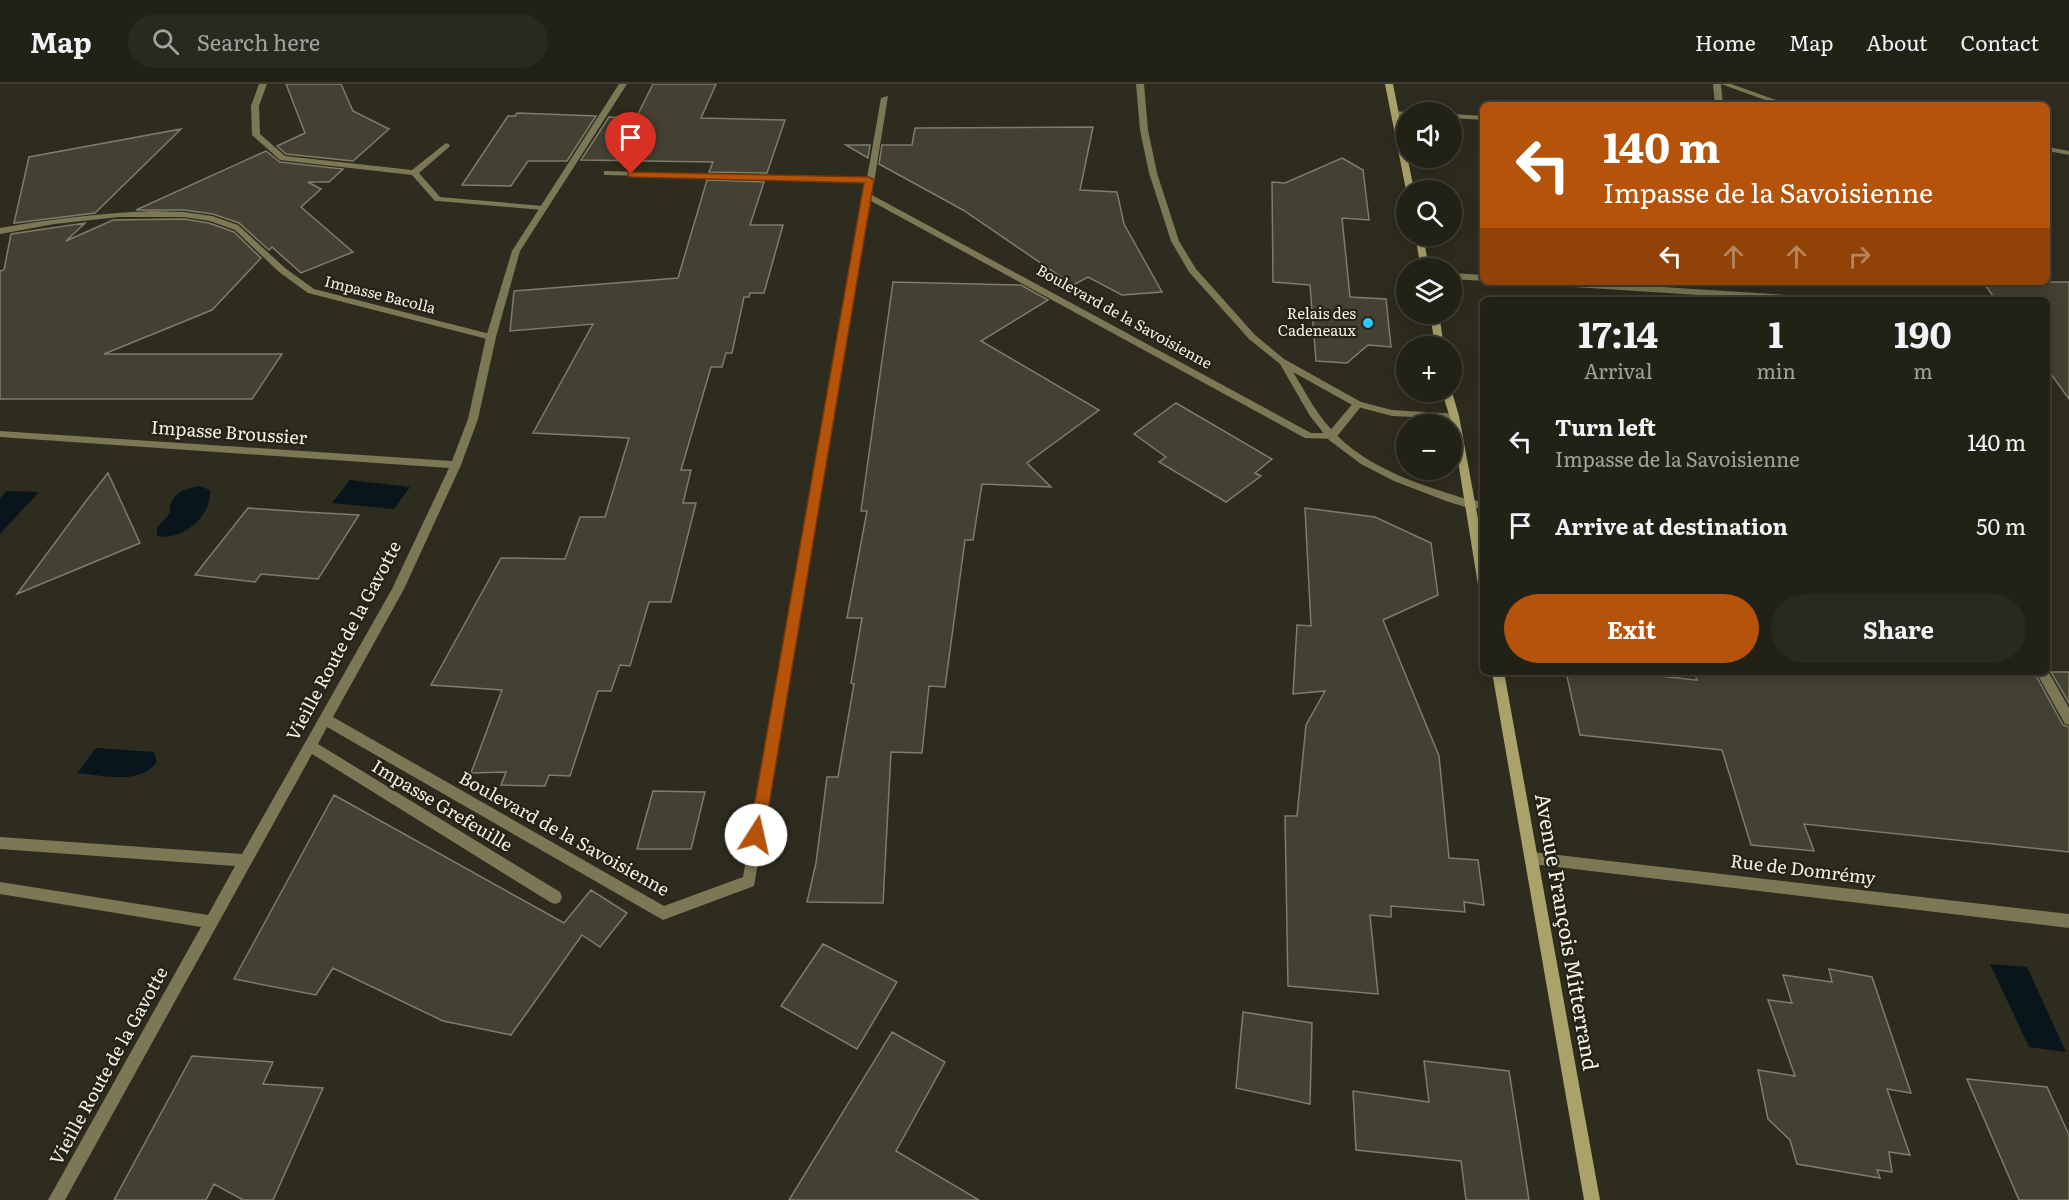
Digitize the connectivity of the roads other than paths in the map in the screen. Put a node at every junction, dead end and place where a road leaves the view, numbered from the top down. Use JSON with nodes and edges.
{"nodes":[{"id":1,"x":263,"y":84,"type":"edge"},
{"id":2,"x":623,"y":84,"type":"edge"},
{"id":3,"x":1140,"y":84,"type":"edge"},
{"id":4,"x":1389,"y":84,"type":"edge"},
{"id":5,"x":1717,"y":84,"type":"edge"},
{"id":6,"x":1724,"y":84,"type":"edge"},
{"id":7,"x":885,"y":98,"type":"dead end"},
{"id":8,"x":1719,"y":102,"type":"edge"},
{"id":9,"x":1777,"y":102,"type":"edge"},
{"id":10,"x":1395,"y":113,"type":"joint"},
{"id":11,"x":1462,"y":117,"type":"edge"},
{"id":12,"x":1480,"y":118,"type":"edge"},
{"id":13,"x":446,"y":145,"type":"dead end"},
{"id":14,"x":2050,"y":149,"type":"edge"},
{"id":15,"x":2069,"y":153,"type":"edge"},
{"id":16,"x":414,"y":173,"type":"junction"},
{"id":17,"x":607,"y":173,"type":"dead end"},
{"id":18,"x":869,"y":180,"type":"junction"},
{"id":19,"x":1408,"y":180,"type":"edge"},
{"id":20,"x":867,"y":195,"type":"junction"},
{"id":21,"x":543,"y":208,"type":"junction"},
{"id":22,"x":0,"y":231,"type":"edge"},
{"id":23,"x":1462,"y":277,"type":"edge"},
{"id":24,"x":1480,"y":278,"type":"edge"},
{"id":25,"x":1589,"y":285,"type":"edge"},
{"id":26,"x":1771,"y":297,"type":"edge"},
{"id":27,"x":490,"y":337,"type":"junction"},
{"id":28,"x":1281,"y":362,"type":"junction"},
{"id":29,"x":1358,"y":404,"type":"junction"},
{"id":30,"x":1413,"y":414,"type":"edge"},
{"id":31,"x":0,"y":434,"type":"edge"},
{"id":32,"x":1331,"y":437,"type":"junction"},
{"id":33,"x":1462,"y":463,"type":"edge"},
{"id":34,"x":456,"y":465,"type":"junction"},
{"id":35,"x":1469,"y":504,"type":"junction"},
{"id":36,"x":1480,"y":505,"type":"edge"},
{"id":37,"x":1480,"y":563,"type":"edge"},
{"id":38,"x":1499,"y":675,"type":"edge"},
{"id":39,"x":2044,"y":675,"type":"edge"},
{"id":40,"x":326,"y":719,"type":"junction"},
{"id":41,"x":2069,"y":720,"type":"edge"},
{"id":42,"x":310,"y":746,"type":"junction"},
{"id":43,"x":0,"y":843,"type":"edge"},
{"id":44,"x":1532,"y":858,"type":"junction"},
{"id":45,"x":246,"y":861,"type":"junction"},
{"id":46,"x":0,"y":888,"type":"edge"},
{"id":47,"x":555,"y":897,"type":"dead end"},
{"id":48,"x":2069,"y":921,"type":"edge"},
{"id":49,"x":212,"y":922,"type":"junction"},
{"id":50,"x":56,"y":1200,"type":"edge"},
{"id":51,"x":1592,"y":1200,"type":"edge"}],
"edges":[{"from":1,"to":16,"type":"street"},
{"from":2,"to":21,"type":"street","name":"Vieille Route de la Gavotte"},
{"from":3,"to":28,"type":"street"},
{"from":4,"to":10,"type":"main road"},
{"from":5,"to":8,"type":"street"},
{"from":6,"to":9,"type":"street"},
{"from":7,"to":18,"type":"street","name":"Boulevard de la Savoisienne"},
{"from":10,"to":19,"type":"main road"},
{"from":11,"to":12,"type":"street"},
{"from":13,"to":16,"type":"street"},
{"from":14,"to":15,"type":"street"},
{"from":16,"to":21,"type":"street"},
{"from":17,"to":18,"type":"street"},
{"from":18,"to":20,"type":"street","name":"Boulevard de la Savoisienne"},
{"from":20,"to":32,"type":"street","name":"Boulevard de la Savoisienne"},
{"from":20,"to":40,"type":"street","name":"Boulevard de la Savoisienne"},
{"from":21,"to":27,"type":"street","name":"Vieille Route de la Gavotte"},
{"from":22,"to":27,"type":"street","name":"Impasse Bacolla"},
{"from":23,"to":24,"type":"street"},
{"from":25,"to":26,"type":"street"},
{"from":27,"to":34,"type":"street","name":"Vieille Route de la Gavotte"},
{"from":28,"to":29,"type":"street"},
{"from":28,"to":32,"type":"street"},
{"from":29,"to":30,"type":"street"},
{"from":29,"to":32,"type":"street"},
{"from":31,"to":34,"type":"street","name":"Impasse Broussier"},
{"from":32,"to":35,"type":"street"},
{"from":33,"to":35,"type":"main road"},
{"from":34,"to":40,"type":"street","name":"Vieille Route de la Gavotte"},
{"from":35,"to":36,"type":"street"},
{"from":35,"to":37,"type":"main road"},
{"from":38,"to":44,"type":"main road","name":"Avenue François Mitterrand"},
{"from":39,"to":41,"type":"street"},
{"from":40,"to":42,"type":"street","name":"Vieille Route de la Gavotte"},
{"from":42,"to":45,"type":"street","name":"Vieille Route de la Gavotte"},
{"from":42,"to":47,"type":"street","name":"Impasse Grefeuille"},
{"from":43,"to":45,"type":"street"},
{"from":44,"to":48,"type":"street","name":"Rue de Domrémy"},
{"from":44,"to":51,"type":"main road","name":"Avenue François Mitterrand"},
{"from":45,"to":49,"type":"street","name":"Vieille Route de la Gavotte"},
{"from":46,"to":49,"type":"street"},
{"from":49,"to":50,"type":"street","name":"Vieille Route de la Gavotte"}]}
